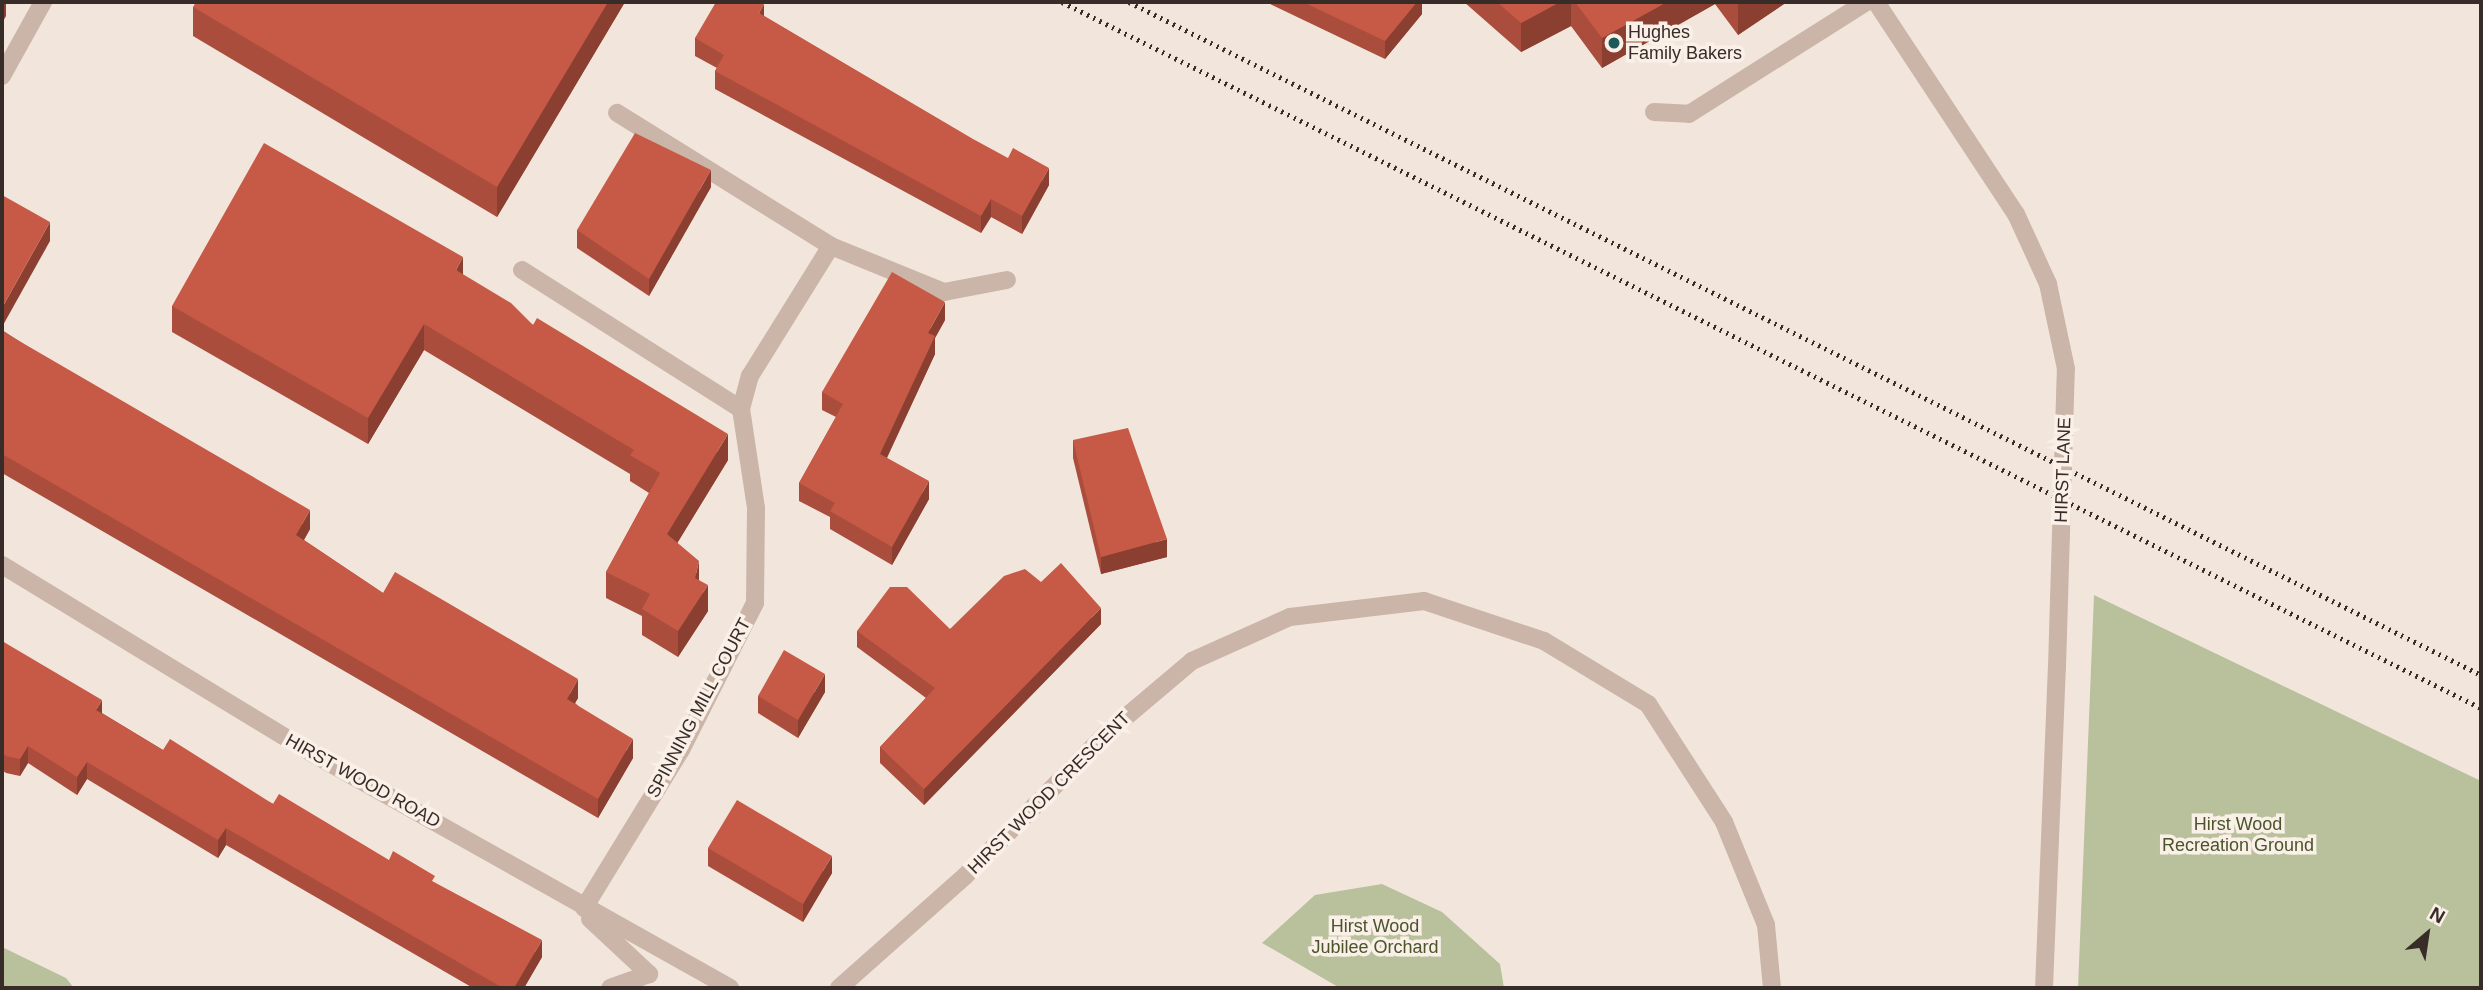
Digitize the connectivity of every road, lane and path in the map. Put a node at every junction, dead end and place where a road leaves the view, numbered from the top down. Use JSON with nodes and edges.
{"nodes":[{"id":1,"x":43,"y":2,"type":"edge"},
{"id":2,"x":1866,"y":2,"type":"edge"},
{"id":3,"x":1876,"y":2,"type":"edge"},
{"id":4,"x":2,"y":76,"type":"edge"},
{"id":5,"x":1654,"y":112,"type":"dead end"},
{"id":6,"x":617,"y":113,"type":"dead end"},
{"id":7,"x":831,"y":246,"type":"junction"},
{"id":8,"x":522,"y":271,"type":"dead end"},
{"id":9,"x":1007,"y":280,"type":"dead end"},
{"id":10,"x":741,"y":408,"type":"junction"},
{"id":11,"x":2,"y":565,"type":"edge"},
{"id":12,"x":557,"y":888,"type":"junction"},
{"id":13,"x":584,"y":908,"type":"junction"},
{"id":14,"x":610,"y":988,"type":"edge"},
{"id":15,"x":730,"y":988,"type":"edge"},
{"id":16,"x":839,"y":988,"type":"edge"},
{"id":17,"x":1772,"y":988,"type":"edge"},
{"id":18,"x":2044,"y":988,"type":"edge"}],
"edges":[{"from":1,"to":4,"type":"street"},
{"from":2,"to":5,"type":"street"},
{"from":3,"to":18,"type":"street","name":"HIRST LANE","bridge":true},
{"from":6,"to":7,"type":"street"},
{"from":7,"to":9,"type":"street"},
{"from":7,"to":10,"type":"street","name":"SPINNING MILL COURT"},
{"from":8,"to":10,"type":"street"},
{"from":10,"to":13,"type":"street","name":"SPINNING MILL COURT"},
{"from":11,"to":12,"type":"street","name":"HIRST WOOD ROAD"},
{"from":12,"to":13,"type":"street","name":"HIRST WOOD ROAD"},
{"from":12,"to":14,"type":"street"},
{"from":13,"to":15,"type":"street","name":"HIRST WOOD ROAD"},
{"from":16,"to":17,"type":"street","name":"HIRST WOOD CRESCENT"}]}
